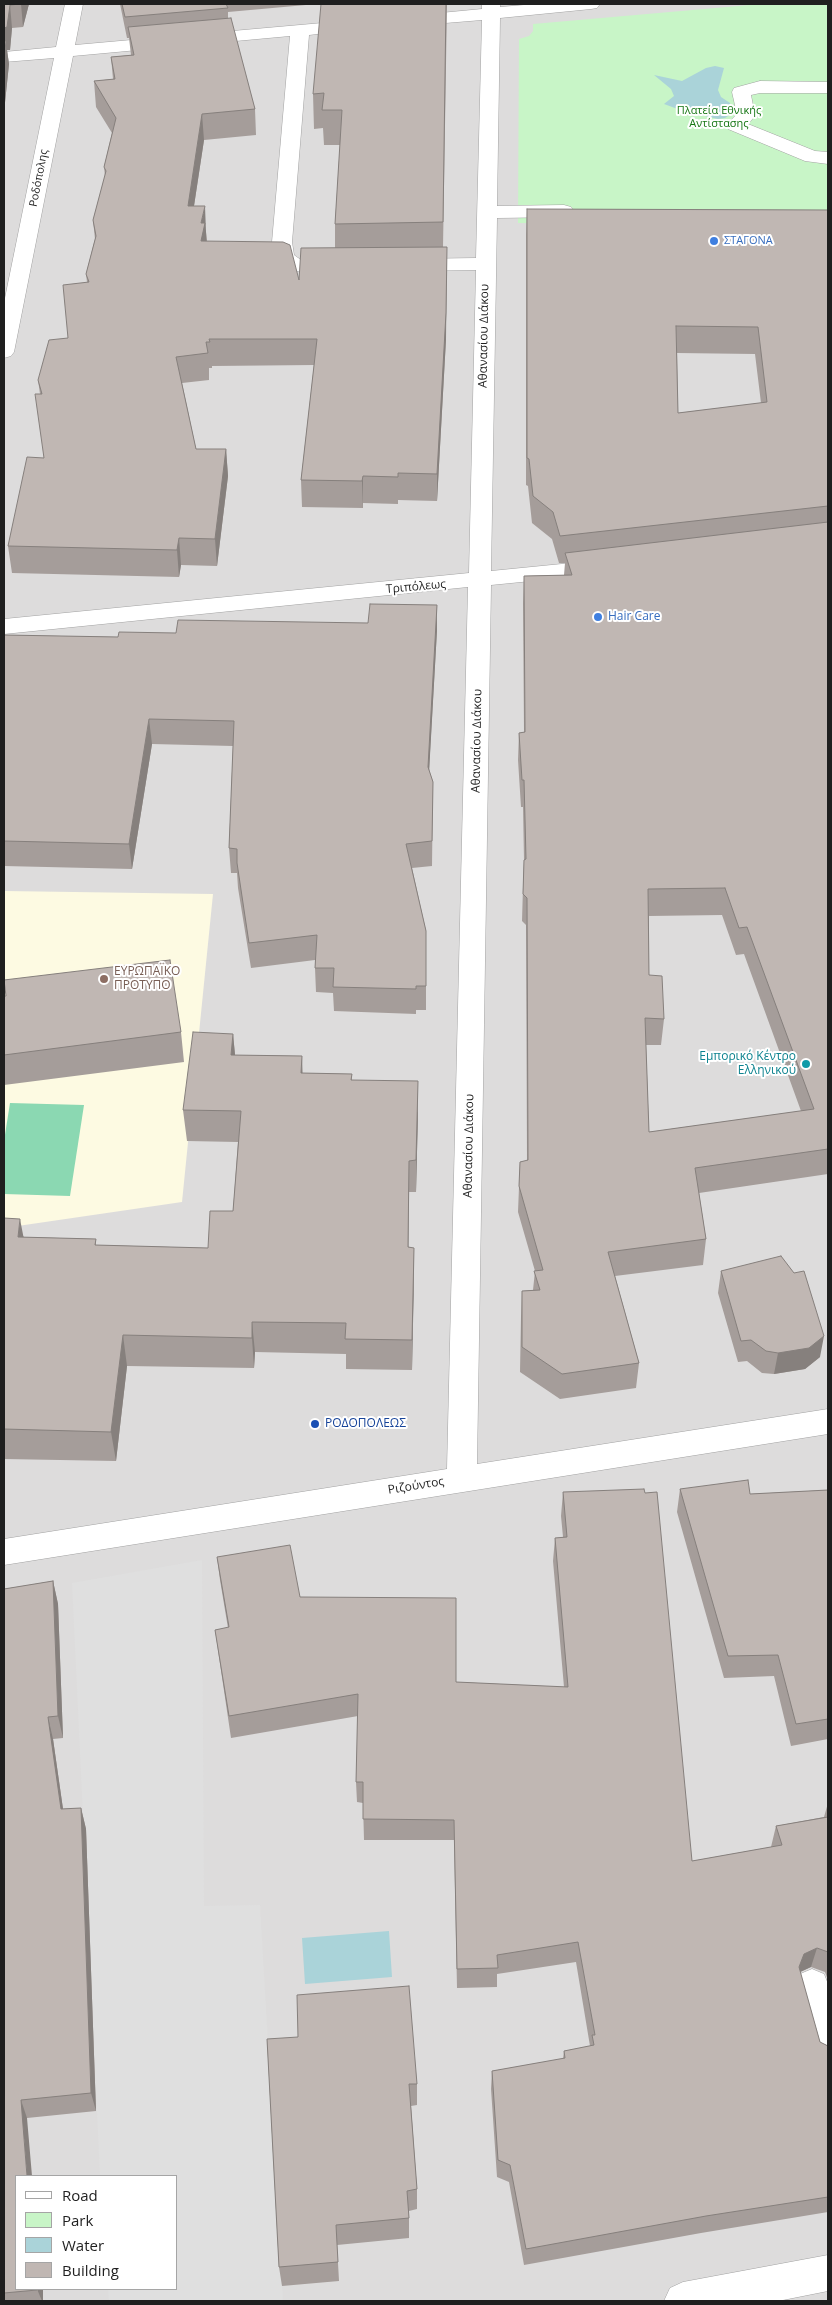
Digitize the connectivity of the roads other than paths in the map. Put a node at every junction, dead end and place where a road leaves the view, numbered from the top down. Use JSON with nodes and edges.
{"nodes":[{"id":1,"x":74,"y":4,"type":"edge"},
{"id":2,"x":591,"y":4,"type":"edge"},
{"id":3,"x":491,"y":9,"type":"edge"},
{"id":4,"x":396,"y":22,"type":"edge"},
{"id":5,"x":377,"y":24,"type":"edge"},
{"id":6,"x":300,"y":30,"type":"junction"},
{"id":7,"x":65,"y":51,"type":"junction"},
{"id":8,"x":4,"y":57,"type":"edge"},
{"id":9,"x":828,"y":87,"type":"edge"},
{"id":10,"x":828,"y":158,"type":"edge"},
{"id":11,"x":582,"y":211,"type":"edge"},
{"id":12,"x":486,"y":212,"type":"junction"},
{"id":13,"x":485,"y":264,"type":"junction"},
{"id":14,"x":361,"y":266,"type":"edge"},
{"id":15,"x":390,"y":266,"type":"edge"},
{"id":16,"x":4,"y":352,"type":"edge"},
{"id":17,"x":625,"y":564,"type":"edge"},
{"id":18,"x":480,"y":581,"type":"junction"},
{"id":19,"x":4,"y":626,"type":"edge"},
{"id":20,"x":828,"y":1422,"type":"edge"},
{"id":21,"x":462,"y":1479,"type":"junction"},
{"id":22,"x":4,"y":1552,"type":"edge"},
{"id":23,"x":812,"y":1986,"type":"dead end"},
{"id":24,"x":828,"y":2048,"type":"edge"},
{"id":25,"x":828,"y":2273,"type":"edge"},
{"id":26,"x":683,"y":2301,"type":"edge"}],
"edges":[{"from":1,"to":7,"type":"street","name":"Ροδόπολης"},
{"from":2,"to":3,"type":"street"},
{"from":3,"to":4,"type":"street"},
{"from":3,"to":12,"type":"street","name":"Αθανασίου Διάκου"},
{"from":5,"to":6,"type":"street"},
{"from":6,"to":7,"type":"street"},
{"from":6,"to":14,"type":"street"},
{"from":7,"to":8,"type":"street"},
{"from":7,"to":16,"type":"street","name":"Ροδόπολης"},
{"from":9,"to":10,"type":"street"},
{"from":11,"to":12,"type":"street"},
{"from":12,"to":13,"type":"street","name":"Αθανασίου Διάκου"},
{"from":13,"to":15,"type":"street"},
{"from":13,"to":18,"type":"street","name":"Αθανασίου Διάκου"},
{"from":17,"to":18,"type":"street","name":"Τριπόλεως"},
{"from":18,"to":19,"type":"street","name":"Τριπόλεως"},
{"from":18,"to":21,"type":"street","name":"Αθανασίου Διάκου"},
{"from":20,"to":21,"type":"street","name":"Ριζούντος"},
{"from":21,"to":22,"type":"street","name":"Ριζούντος"},
{"from":23,"to":24,"type":"street"},
{"from":25,"to":26,"type":"street"}]}
